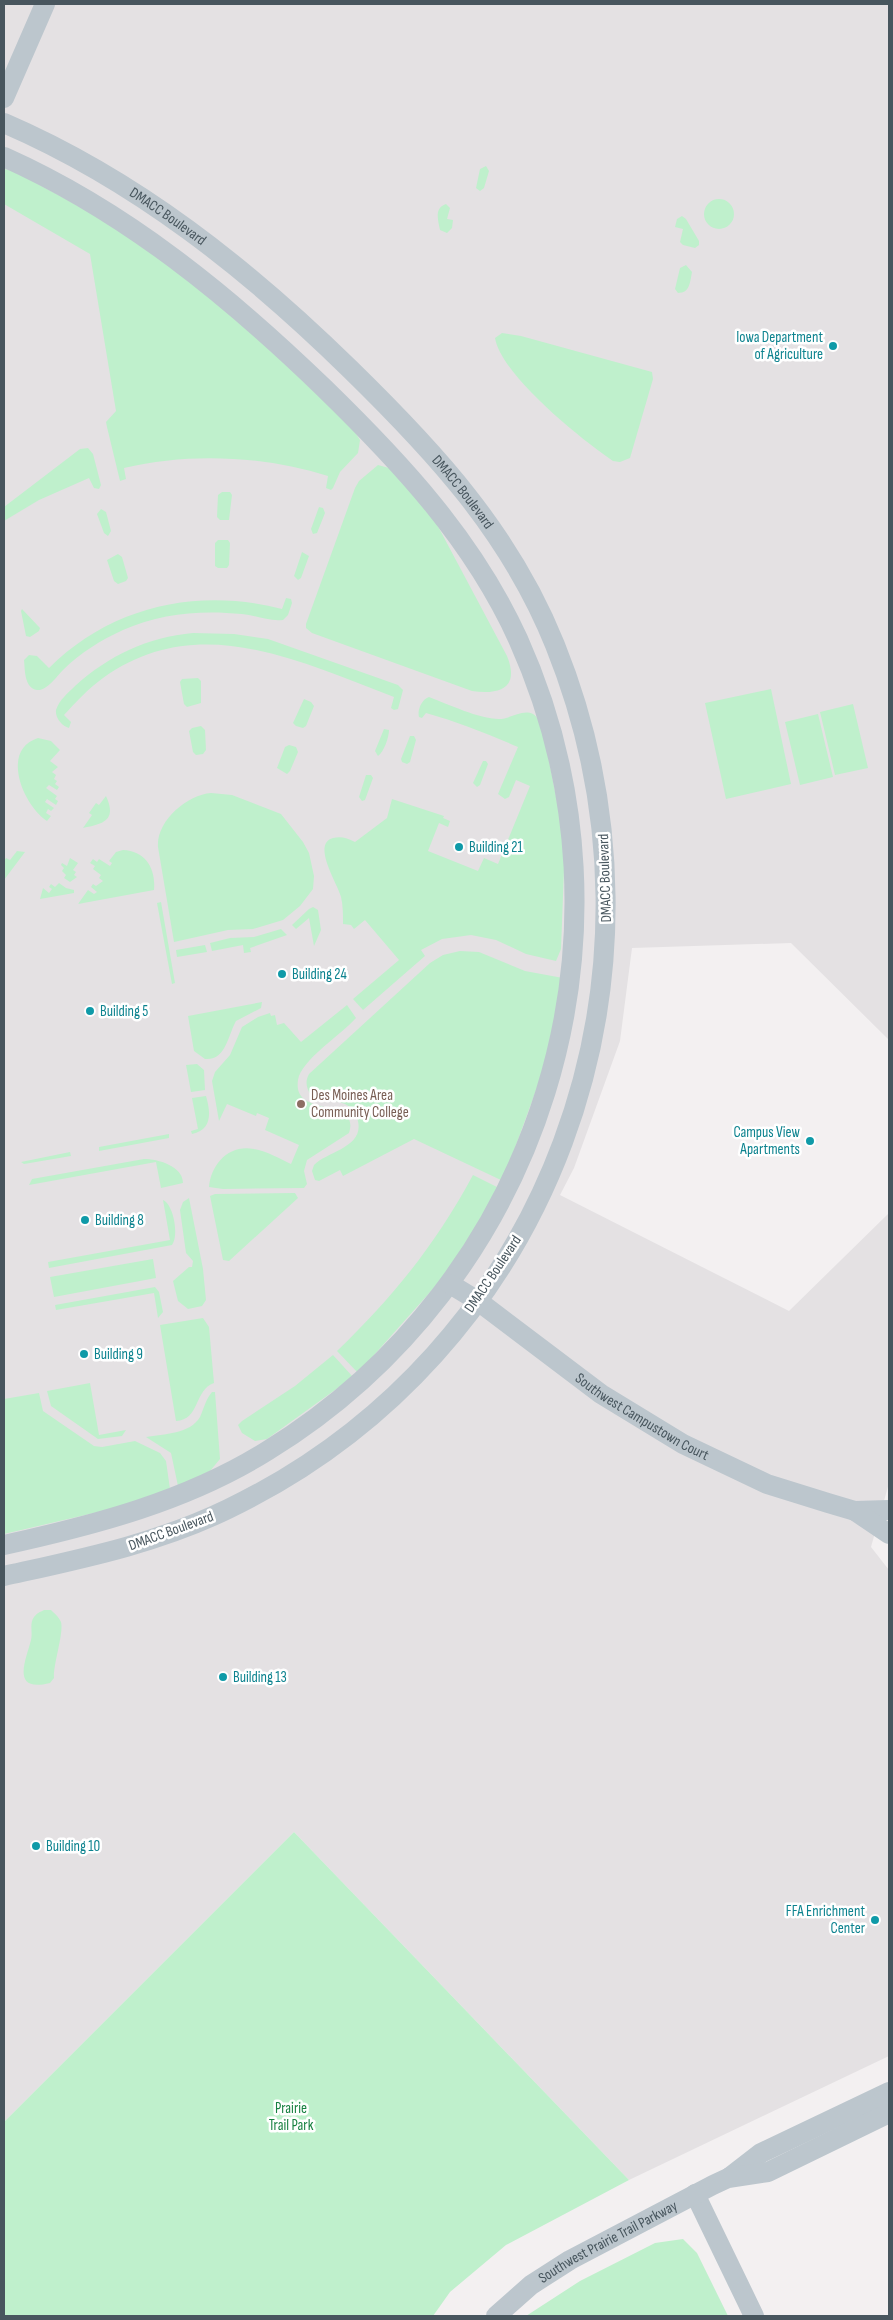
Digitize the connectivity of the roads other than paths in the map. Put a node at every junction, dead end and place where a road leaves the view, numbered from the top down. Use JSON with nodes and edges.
{"nodes":[{"id":1,"x":45,"y":4,"type":"edge"},
{"id":2,"x":4,"y":98,"type":"edge"},
{"id":3,"x":4,"y":122,"type":"edge"},
{"id":4,"x":4,"y":157,"type":"edge"},
{"id":5,"x":450,"y":1284,"type":"junction"},
{"id":6,"x":478,"y":1301,"type":"junction"},
{"id":7,"x":889,"y":1510,"type":"edge"},
{"id":8,"x":854,"y":1511,"type":"junction"},
{"id":9,"x":889,"y":1534,"type":"edge"},
{"id":10,"x":4,"y":1545,"type":"edge"},
{"id":11,"x":4,"y":1576,"type":"edge"},
{"id":12,"x":889,"y":2092,"type":"edge"},
{"id":13,"x":889,"y":2113,"type":"edge"},
{"id":14,"x":728,"y":2178,"type":"junction"},
{"id":15,"x":695,"y":2194,"type":"junction"},
{"id":16,"x":496,"y":2316,"type":"edge"},
{"id":17,"x":754,"y":2316,"type":"edge"}],
"edges":[{"from":1,"to":2,"type":"street"},
{"from":3,"to":6,"type":"street","name":"DMACC Boulevard"},
{"from":4,"to":5,"type":"street","name":"DMACC Boulevard"},
{"from":5,"to":6,"type":"street","name":"Southwest Campustown Court"},
{"from":5,"to":10,"type":"street","name":"DMACC Boulevard"},
{"from":6,"to":8,"type":"street","name":"Southwest Campustown Court"},
{"from":6,"to":11,"type":"street","name":"DMACC Boulevard"},
{"from":7,"to":8,"type":"street","name":"Southwest Campustown Court"},
{"from":8,"to":9,"type":"street","name":"Southwest Campustown Court"},
{"from":12,"to":14,"type":"street","name":"Southwest Prairie Trail Parkway"},
{"from":13,"to":14,"type":"street","name":"Southwest Prairie Trail Parkway"},
{"from":14,"to":15,"type":"street","name":"Southwest Prairie Trail Parkway"},
{"from":15,"to":16,"type":"street","name":"Southwest Prairie Trail Parkway"},
{"from":15,"to":17,"type":"street"}]}
